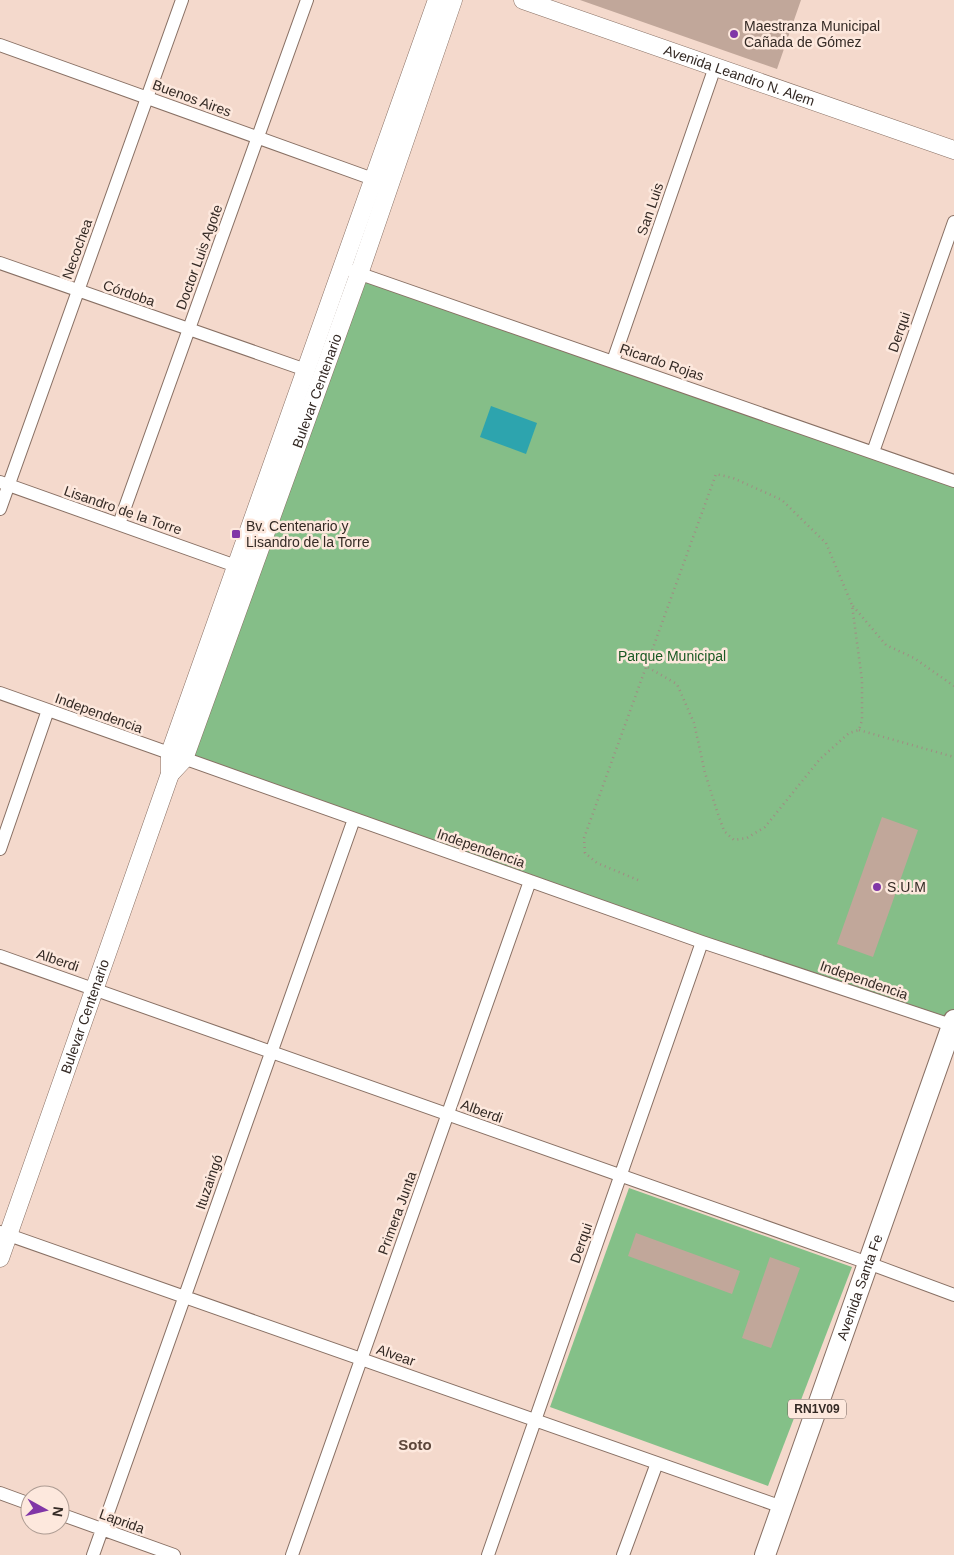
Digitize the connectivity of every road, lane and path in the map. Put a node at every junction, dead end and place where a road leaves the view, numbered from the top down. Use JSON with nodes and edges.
{"nodes":[{"id":1,"x":182,"y":0,"type":"edge"},
{"id":2,"x":307,"y":0,"type":"edge"},
{"id":3,"x":437,"y":0,"type":"edge"},
{"id":4,"x":453,"y":0,"type":"edge"},
{"id":5,"x":523,"y":0,"type":"edge"},
{"id":6,"x":0,"y":45,"type":"edge"},
{"id":7,"x":715,"y":67,"type":"junction"},
{"id":8,"x":147,"y":98,"type":"junction"},
{"id":9,"x":258,"y":137,"type":"junction"},
{"id":10,"x":954,"y":150,"type":"edge"},
{"id":11,"x":374,"y":179,"type":"junction"},
{"id":12,"x":954,"y":222,"type":"edge"},
{"id":13,"x":0,"y":263,"type":"edge"},
{"id":14,"x":342,"y":266,"type":"junction"},
{"id":15,"x":359,"y":274,"type":"junction"},
{"id":16,"x":78,"y":290,"type":"junction"},
{"id":17,"x":189,"y":329,"type":"junction"},
{"id":18,"x":613,"y":361,"type":"junction"},
{"id":19,"x":306,"y":370,"type":"junction"},
{"id":20,"x":873,"y":452,"type":"junction"},
{"id":21,"x":954,"y":481,"type":"edge"},
{"id":22,"x":4,"y":484,"type":"edge"},
{"id":23,"x":0,"y":509,"type":"edge"},
{"id":24,"x":119,"y":524,"type":"junction"},
{"id":25,"x":236,"y":566,"type":"junction"},
{"id":26,"x":852,"y":604,"type":"junction"},
{"id":27,"x":646,"y":667,"type":"junction"},
{"id":28,"x":954,"y":686,"type":"edge"},
{"id":29,"x":0,"y":693,"type":"edge"},
{"id":30,"x":48,"y":710,"type":"junction"},
{"id":31,"x":859,"y":730,"type":"junction"},
{"id":32,"x":177,"y":756,"type":"junction"},
{"id":33,"x":954,"y":757,"type":"edge"},
{"id":34,"x":354,"y":819,"type":"junction"},
{"id":35,"x":0,"y":849,"type":"edge"},
{"id":36,"x":638,"y":880,"type":"dead end"},
{"id":37,"x":530,"y":881,"type":"junction"},
{"id":38,"x":702,"y":942,"type":"junction"},
{"id":39,"x":0,"y":956,"type":"edge"},
{"id":40,"x":95,"y":989,"type":"junction"},
{"id":41,"x":953,"y":1024,"type":"edge"},
{"id":42,"x":271,"y":1051,"type":"junction"},
{"id":43,"x":448,"y":1114,"type":"junction"},
{"id":44,"x":621,"y":1176,"type":"junction"},
{"id":45,"x":4,"y":1233,"type":"edge"},
{"id":46,"x":0,"y":1258,"type":"edge"},
{"id":47,"x":868,"y":1263,"type":"junction"},
{"id":48,"x":954,"y":1295,"type":"edge"},
{"id":49,"x":184,"y":1296,"type":"junction"},
{"id":50,"x":360,"y":1359,"type":"junction"},
{"id":51,"x":535,"y":1420,"type":"junction"},
{"id":52,"x":657,"y":1463,"type":"junction"},
{"id":53,"x":0,"y":1493,"type":"edge"},
{"id":54,"x":20,"y":1500,"type":"edge"},
{"id":55,"x":782,"y":1507,"type":"junction"},
{"id":56,"x":70,"y":1518,"type":"edge"},
{"id":57,"x":102,"y":1529,"type":"junction"},
{"id":58,"x":93,"y":1555,"type":"edge"},
{"id":59,"x":174,"y":1555,"type":"edge"},
{"id":60,"x":292,"y":1555,"type":"edge"},
{"id":61,"x":488,"y":1555,"type":"edge"},
{"id":62,"x":623,"y":1555,"type":"edge"},
{"id":63,"x":765,"y":1555,"type":"edge"}],
"edges":[{"from":1,"to":8,"type":"street","name":"Necochea"},
{"from":2,"to":9,"type":"street","name":"Doctor Luis Agote"},
{"from":3,"to":11,"type":"main road","name":"Bulevar Centenario"},
{"from":4,"to":15,"type":"main road","name":"Bulevar Centenario"},
{"from":5,"to":7,"type":"main road","name":"Avenida Leandro N. Alem"},
{"from":6,"to":8,"type":"street","name":"Buenos Aires"},
{"from":7,"to":10,"type":"main road","name":"Avenida Leandro N. Alem"},
{"from":7,"to":18,"type":"street","name":"San Luis"},
{"from":8,"to":9,"type":"street","name":"Buenos Aires"},
{"from":8,"to":16,"type":"street","name":"Necochea"},
{"from":9,"to":11,"type":"street","name":"Buenos Aires"},
{"from":9,"to":17,"type":"street","name":"Doctor Luis Agote"},
{"from":11,"to":14,"type":"main road","name":"Bulevar Centenario"},
{"from":12,"to":20,"type":"street","name":"Derqui"},
{"from":13,"to":16,"type":"street","name":"Córdoba"},
{"from":14,"to":15,"type":"street","name":"Ricardo Rojas"},
{"from":14,"to":19,"type":"main road","name":"Bulevar Centenario"},
{"from":15,"to":18,"type":"street","name":"Ricardo Rojas"},
{"from":15,"to":32,"type":"main road","name":"Bulevar Centenario"},
{"from":16,"to":17,"type":"street","name":"Córdoba"},
{"from":16,"to":22,"type":"street","name":"Necochea"},
{"from":17,"to":19,"type":"street","name":"Córdoba"},
{"from":17,"to":24,"type":"street","name":"Doctor Luis Agote"},
{"from":18,"to":20,"type":"street","name":"Ricardo Rojas"},
{"from":19,"to":25,"type":"main road","name":"Bulevar Centenario"},
{"from":20,"to":21,"type":"street","name":"Ricardo Rojas"},
{"from":22,"to":23,"type":"street","name":"Necochea"},
{"from":22,"to":24,"type":"street","name":"Lisandro de la Torre"},
{"from":24,"to":25,"type":"street","name":"Lisandro de la Torre"},
{"from":25,"to":32,"type":"main road","name":"Bulevar Centenario"},
{"from":26,"to":27,"type":"path"},
{"from":26,"to":28,"type":"path"},
{"from":26,"to":31,"type":"path"},
{"from":27,"to":31,"type":"path"},
{"from":27,"to":36,"type":"path"},
{"from":29,"to":30,"type":"street","name":"Independencia"},
{"from":30,"to":32,"type":"street","name":"Independencia"},
{"from":30,"to":35,"type":"street"},
{"from":31,"to":33,"type":"path"},
{"from":32,"to":34,"type":"street","name":"Independencia"},
{"from":32,"to":40,"type":"main road","name":"Bulevar Centenario"},
{"from":34,"to":37,"type":"street","name":"Independencia"},
{"from":34,"to":42,"type":"street","name":"Ituzaingó"},
{"from":37,"to":38,"type":"street","name":"Independencia"},
{"from":37,"to":43,"type":"street","name":"Primera Junta"},
{"from":38,"to":41,"type":"street","name":"Independencia"},
{"from":38,"to":44,"type":"street","name":"Derqui"},
{"from":39,"to":40,"type":"street","name":"Alberdi"},
{"from":40,"to":42,"type":"street","name":"Alberdi"},
{"from":40,"to":45,"type":"main road","name":"Bulevar Centenario"},
{"from":41,"to":47,"type":"main road","name":"Avenida Santa Fe","number":"RN1V09"},
{"from":42,"to":43,"type":"street","name":"Alberdi"},
{"from":42,"to":49,"type":"street","name":"Ituzaingó"},
{"from":43,"to":44,"type":"street","name":"Alberdi"},
{"from":43,"to":50,"type":"street","name":"Primera Junta"},
{"from":44,"to":47,"type":"street","name":"Alberdi"},
{"from":44,"to":51,"type":"street","name":"Derqui"},
{"from":45,"to":46,"type":"main road","name":"Bulevar Centenario"},
{"from":45,"to":49,"type":"street","name":"Alvear"},
{"from":47,"to":48,"type":"street","name":"Alberdi"},
{"from":47,"to":55,"type":"main road","name":"Avenida Santa Fe","number":"RN1V09"},
{"from":49,"to":50,"type":"street","name":"Alvear"},
{"from":49,"to":57,"type":"street","name":"Ituzaingó"},
{"from":50,"to":51,"type":"street","name":"Alvear"},
{"from":50,"to":60,"type":"street","name":"Primera Junta"},
{"from":51,"to":52,"type":"street","name":"Alvear"},
{"from":51,"to":61,"type":"street","name":"Derqui"},
{"from":52,"to":55,"type":"street","name":"Alvear"},
{"from":52,"to":62,"type":"street"},
{"from":53,"to":54,"type":"street"},
{"from":55,"to":63,"type":"main road","name":"Avenida Santa Fe","number":"RN1V09"},
{"from":56,"to":57,"type":"street","name":"Laprida"},
{"from":57,"to":58,"type":"street","name":"Ituzaingó"},
{"from":57,"to":59,"type":"street","name":"Laprida"}]}
